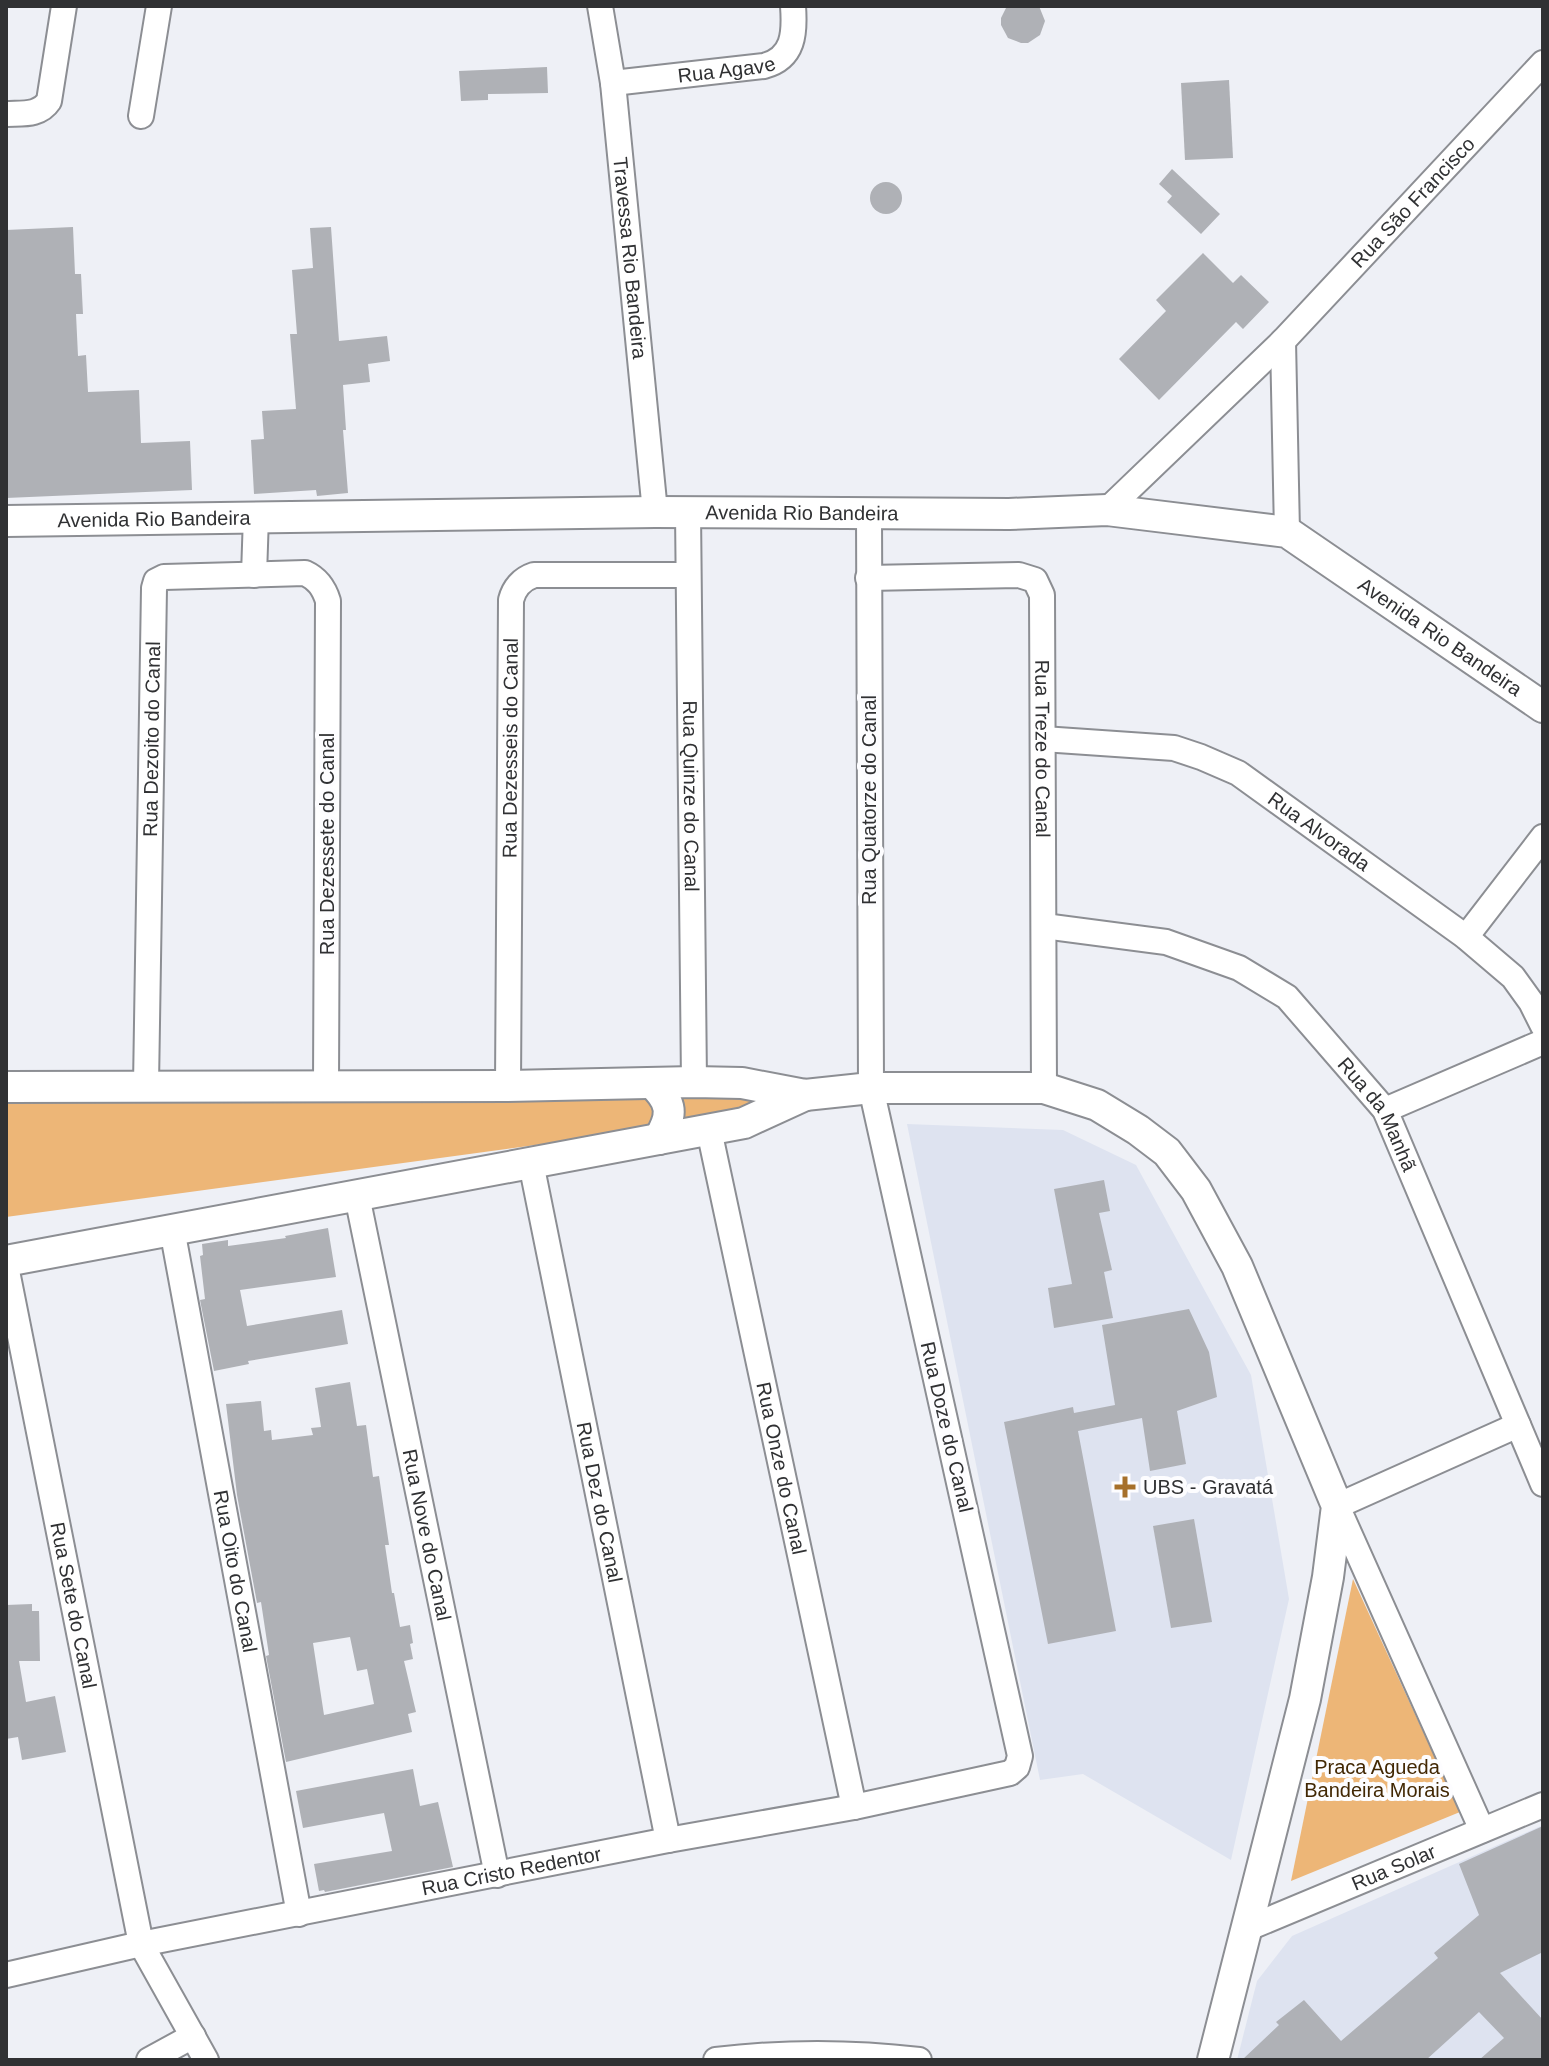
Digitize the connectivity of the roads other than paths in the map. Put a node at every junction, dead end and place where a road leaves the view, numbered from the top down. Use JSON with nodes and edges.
{"nodes":[{"id":1,"x":64,"y":6,"type":"edge"},
{"id":2,"x":159,"y":6,"type":"edge"},
{"id":3,"x":600,"y":6,"type":"edge"},
{"id":4,"x":793,"y":6,"type":"edge"},
{"id":5,"x":1541,"y":70,"type":"edge"},
{"id":6,"x":613,"y":83,"type":"junction"},
{"id":7,"x":6,"y":114,"type":"edge"},
{"id":8,"x":141,"y":116,"type":"dead end"},
{"id":9,"x":1283,"y":341,"type":"junction"},
{"id":10,"x":1107,"y":510,"type":"junction"},
{"id":11,"x":655,"y":512,"type":"junction"},
{"id":12,"x":688,"y":512,"type":"junction"},
{"id":13,"x":869,"y":513,"type":"junction"},
{"id":14,"x":256,"y":516,"type":"junction"},
{"id":15,"x":6,"y":521,"type":"edge"},
{"id":16,"x":1287,"y":532,"type":"junction"},
{"id":17,"x":254,"y":575,"type":"junction"},
{"id":18,"x":688,"y":575,"type":"junction"},
{"id":19,"x":868,"y":578,"type":"junction"},
{"id":20,"x":328,"y":601,"type":"joint"},
{"id":21,"x":1543,"y":707,"type":"edge"},
{"id":22,"x":1043,"y":739,"type":"junction"},
{"id":23,"x":1543,"y":837,"type":"edge"},
{"id":24,"x":1044,"y":926,"type":"junction"},
{"id":25,"x":1466,"y":937,"type":"junction"},
{"id":26,"x":1543,"y":1026,"type":"edge"},
{"id":27,"x":1543,"y":1042,"type":"edge"},
{"id":28,"x":694,"y":1082,"type":"junction"},
{"id":29,"x":652,"y":1083,"type":"junction"},
{"id":30,"x":146,"y":1085,"type":"junction"},
{"id":31,"x":326,"y":1086,"type":"junction"},
{"id":32,"x":508,"y":1086,"type":"junction"},
{"id":33,"x":6,"y":1087,"type":"edge"},
{"id":34,"x":871,"y":1088,"type":"junction"},
{"id":35,"x":1044,"y":1088,"type":"junction"},
{"id":36,"x":805,"y":1095,"type":"junction"},
{"id":37,"x":1385,"y":1110,"type":"junction"},
{"id":38,"x":709,"y":1130,"type":"junction"},
{"id":39,"x":659,"y":1139,"type":"junction"},
{"id":40,"x":531,"y":1163,"type":"junction"},
{"id":41,"x":357,"y":1196,"type":"junction"},
{"id":42,"x":172,"y":1229,"type":"junction"},
{"id":43,"x":6,"y":1263,"type":"edge"},
{"id":44,"x":1518,"y":1425,"type":"junction"},
{"id":45,"x":1543,"y":1484,"type":"edge"},
{"id":46,"x":1337,"y":1506,"type":"junction"},
{"id":47,"x":1017,"y":1767,"type":"joint"},
{"id":48,"x":1543,"y":1805,"type":"edge"},
{"id":49,"x":854,"y":1807,"type":"junction"},
{"id":50,"x":1482,"y":1830,"type":"junction"},
{"id":51,"x":668,"y":1840,"type":"junction"},
{"id":52,"x":497,"y":1875,"type":"junction"},
{"id":53,"x":299,"y":1914,"type":"junction"},
{"id":54,"x":1246,"y":1929,"type":"junction"},
{"id":55,"x":141,"y":1944,"type":"junction"},
{"id":56,"x":6,"y":1975,"type":"edge"},
{"id":57,"x":193,"y":2036,"type":"junction"},
{"id":58,"x":149,"y":2060,"type":"edge"},
{"id":59,"x":206,"y":2060,"type":"edge"},
{"id":60,"x":716,"y":2060,"type":"edge"},
{"id":61,"x":919,"y":2060,"type":"edge"},
{"id":62,"x":1213,"y":2060,"type":"edge"}],
"edges":[{"from":1,"to":7,"type":"street"},
{"from":2,"to":8,"type":"street"},
{"from":3,"to":6,"type":"street","name":"Travessa Rio Bandeira"},
{"from":4,"to":6,"type":"street","name":"Rua Agave"},
{"from":5,"to":9,"type":"street","name":"Rua São Francisco"},
{"from":6,"to":11,"type":"street","name":"Travessa Rio Bandeira"},
{"from":9,"to":10,"type":"street","name":"Rua São Francisco"},
{"from":9,"to":16,"type":"street"},
{"from":10,"to":13,"type":"street","name":"Avenida Rio Bandeira"},
{"from":10,"to":16,"type":"street","name":"Avenida Rio Bandeira"},
{"from":11,"to":12,"type":"street","name":"Avenida Rio Bandeira"},
{"from":11,"to":14,"type":"street","name":"Avenida Rio Bandeira"},
{"from":12,"to":13,"type":"street","name":"Avenida Rio Bandeira"},
{"from":12,"to":18,"type":"street","name":"Rua Quinze do Canal"},
{"from":13,"to":19,"type":"street","name":"Rua Quatorze do Canal"},
{"from":14,"to":15,"type":"street","name":"Avenida Rio Bandeira"},
{"from":14,"to":17,"type":"street"},
{"from":16,"to":21,"type":"street","name":"Avenida Rio Bandeira"},
{"from":17,"to":20,"type":"street","name":"Rua Dezoito do Canal"},
{"from":17,"to":30,"type":"street","name":"Rua Dezoito do Canal"},
{"from":18,"to":28,"type":"street","name":"Rua Quinze do Canal"},
{"from":18,"to":32,"type":"street","name":"Rua Dezesseis do Canal"},
{"from":19,"to":22,"type":"street","name":"Rua Treze do Canal"},
{"from":19,"to":34,"type":"street","name":"Rua Quatorze do Canal"},
{"from":20,"to":31,"type":"street","name":"Rua Dezessete do Canal"},
{"from":22,"to":24,"type":"street","name":"Rua Treze do Canal"},
{"from":22,"to":25,"type":"street","name":"Rua Alvorada"},
{"from":23,"to":25,"type":"street"},
{"from":24,"to":35,"type":"street","name":"Rua Treze do Canal"},
{"from":24,"to":37,"type":"street","name":"Rua da Manhã"},
{"from":25,"to":26,"type":"street","name":"Rua Alvorada"},
{"from":27,"to":37,"type":"street"},
{"from":28,"to":29,"type":"street"},
{"from":28,"to":36,"type":"street"},
{"from":29,"to":32,"type":"street"},
{"from":29,"to":39,"type":"street"},
{"from":30,"to":31,"type":"street"},
{"from":30,"to":33,"type":"street"},
{"from":31,"to":32,"type":"street"},
{"from":34,"to":35,"type":"street"},
{"from":34,"to":36,"type":"street"},
{"from":34,"to":47,"type":"street","name":"Rua Doze do Canal"},
{"from":35,"to":46,"type":"street"},
{"from":36,"to":38,"type":"street"},
{"from":37,"to":44,"type":"street","name":"Rua da Manhã"},
{"from":38,"to":39,"type":"street"},
{"from":38,"to":49,"type":"street","name":"Rua Onze do Canal"},
{"from":39,"to":40,"type":"street"},
{"from":40,"to":41,"type":"street"},
{"from":40,"to":51,"type":"street","name":"Rua Dez do Canal"},
{"from":41,"to":42,"type":"street"},
{"from":41,"to":52,"type":"street","name":"Rua Nove do Canal"},
{"from":42,"to":43,"type":"street"},
{"from":42,"to":53,"type":"street","name":"Rua Oito do Canal"},
{"from":43,"to":55,"type":"street","name":"Rua Sete do Canal"},
{"from":44,"to":45,"type":"street","name":"Rua da Manhã"},
{"from":44,"to":46,"type":"street"},
{"from":46,"to":50,"type":"street"},
{"from":46,"to":54,"type":"street"},
{"from":47,"to":49,"type":"street","name":"Rua Cristo Redentor"},
{"from":48,"to":50,"type":"street","name":"Rua Solar"},
{"from":49,"to":51,"type":"street","name":"Rua Cristo Redentor"},
{"from":50,"to":54,"type":"street","name":"Rua Solar"},
{"from":51,"to":52,"type":"street","name":"Rua Cristo Redentor"},
{"from":52,"to":53,"type":"street","name":"Rua Cristo Redentor"},
{"from":53,"to":55,"type":"street","name":"Rua Cristo Redentor"},
{"from":54,"to":62,"type":"street"},
{"from":55,"to":56,"type":"street","name":"Rua Cristo Redentor"},
{"from":55,"to":57,"type":"street","name":"Rua Sete do Canal"},
{"from":57,"to":58,"type":"street"},
{"from":57,"to":59,"type":"street","name":"Rua Sete do Canal"},
{"from":60,"to":61,"type":"street"}]}
